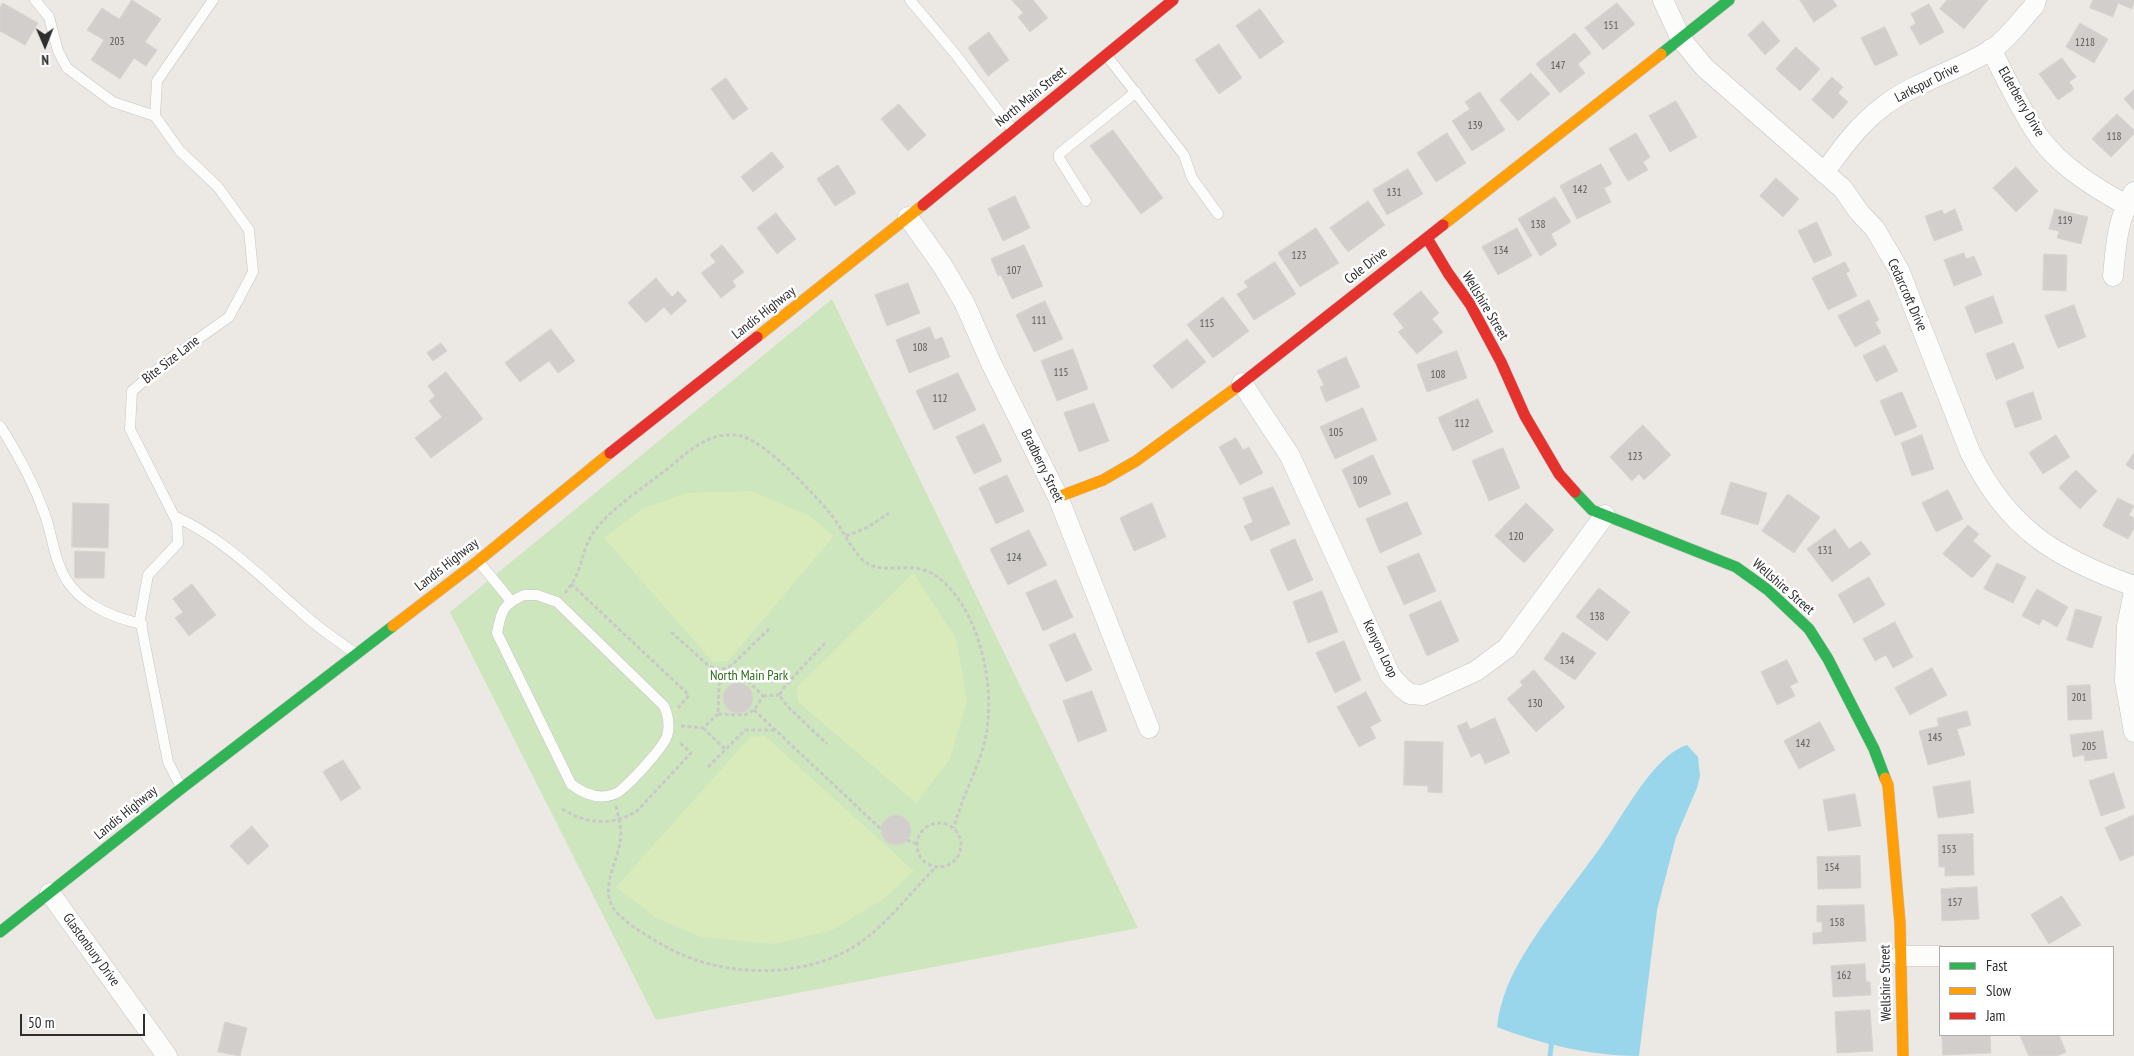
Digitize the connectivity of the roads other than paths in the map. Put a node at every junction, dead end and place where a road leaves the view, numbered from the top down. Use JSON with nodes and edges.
{"nodes":[{"id":1,"x":35,"y":0,"type":"edge"},
{"id":2,"x":213,"y":0,"type":"edge"},
{"id":3,"x":910,"y":0,"type":"edge"},
{"id":4,"x":1173,"y":0,"type":"edge"},
{"id":5,"x":1663,"y":0,"type":"edge"},
{"id":6,"x":1728,"y":0,"type":"edge"},
{"id":7,"x":2036,"y":0,"type":"edge"},
{"id":8,"x":1681,"y":39,"type":"junction"},
{"id":9,"x":1991,"y":49,"type":"junction"},
{"id":10,"x":1106,"y":55,"type":"junction"},
{"id":11,"x":1136,"y":92,"type":"junction"},
{"id":12,"x":155,"y":116,"type":"junction"},
{"id":13,"x":1014,"y":130,"type":"junction"},
{"id":14,"x":1824,"y":173,"type":"junction"},
{"id":15,"x":2130,"y":199,"type":"edge"},
{"id":16,"x":1086,"y":201,"type":"dead end"},
{"id":17,"x":1218,"y":214,"type":"dead end"},
{"id":18,"x":908,"y":217,"type":"junction"},
{"id":19,"x":1427,"y":238,"type":"junction"},
{"id":20,"x":2113,"y":276,"type":"dead end"},
{"id":21,"x":1242,"y":382,"type":"junction"},
{"id":22,"x":0,"y":426,"type":"edge"},
{"id":23,"x":1058,"y":497,"type":"junction"},
{"id":24,"x":1605,"y":515,"type":"junction"},
{"id":25,"x":174,"y":516,"type":"junction"},
{"id":26,"x":478,"y":561,"type":"junction"},
{"id":27,"x":2134,"y":586,"type":"edge"},
{"id":28,"x":2134,"y":592,"type":"edge"},
{"id":29,"x":511,"y":601,"type":"junction"},
{"id":30,"x":142,"y":624,"type":"junction"},
{"id":31,"x":356,"y":654,"type":"junction"},
{"id":32,"x":1149,"y":728,"type":"dead end"},
{"id":33,"x":2134,"y":732,"type":"edge"},
{"id":34,"x":182,"y":788,"type":"junction"},
{"id":35,"x":50,"y":893,"type":"junction"},
{"id":36,"x":0,"y":932,"type":"edge"},
{"id":37,"x":1900,"y":956,"type":"junction"},
{"id":38,"x":1939,"y":956,"type":"edge"},
{"id":39,"x":168,"y":1056,"type":"edge"},
{"id":40,"x":1903,"y":1056,"type":"edge"}],
"edges":[{"from":1,"to":12,"type":"lane"},
{"from":2,"to":12,"type":"lane"},
{"from":3,"to":13,"type":"lane"},
{"from":4,"to":10,"type":"street","name":"North Main Street"},
{"from":5,"to":8,"type":"street","name":"Cedarcroft Drive"},
{"from":6,"to":8,"type":"street","name":"Cole Drive"},
{"from":7,"to":9,"type":"street","name":"Larkspur Drive"},
{"from":8,"to":14,"type":"street","name":"Cedarcroft Drive"},
{"from":8,"to":19,"type":"street","name":"Cole Drive"},
{"from":9,"to":14,"type":"street","name":"Larkspur Drive"},
{"from":9,"to":15,"type":"street","name":"Elderberry Drive"},
{"from":10,"to":11,"type":"lane"},
{"from":10,"to":13,"type":"street","name":"North Main Street"},
{"from":11,"to":16,"type":"lane"},
{"from":11,"to":17,"type":"lane"},
{"from":12,"to":25,"type":"lane","name":"Bite Size Lane"},
{"from":13,"to":18,"type":"street","name":"North Main Street"},
{"from":14,"to":27,"type":"street","name":"Cedarcroft Drive"},
{"from":15,"to":20,"type":"street"},
{"from":18,"to":23,"type":"street","name":"Bradberry Street"},
{"from":18,"to":26,"type":"street","name":"Landis Highway"},
{"from":19,"to":21,"type":"street","name":"Cole Drive"},
{"from":19,"to":24,"type":"street","name":"Wellshire Street"},
{"from":21,"to":23,"type":"street","name":"Cole Drive"},
{"from":21,"to":24,"type":"street","name":"Kenyon Loop"},
{"from":22,"to":30,"type":"lane"},
{"from":23,"to":32,"type":"street","name":"Bradberry Street"},
{"from":24,"to":37,"type":"street","name":"Wellshire Street"},
{"from":25,"to":30,"type":"lane","name":"Bite Size Lane"},
{"from":25,"to":31,"type":"lane"},
{"from":26,"to":29,"type":"lane"},
{"from":26,"to":31,"type":"street","name":"Landis Highway"},
{"from":28,"to":33,"type":"street"},
{"from":29,"to":29,"type":"lane"},
{"from":30,"to":34,"type":"lane","name":"Bite Size Lane"},
{"from":31,"to":34,"type":"street","name":"Landis Highway"},
{"from":34,"to":35,"type":"street","name":"Landis Highway"},
{"from":35,"to":36,"type":"street","name":"Landis Highway"},
{"from":35,"to":39,"type":"street","name":"Glastonbury Drive"},
{"from":37,"to":38,"type":"street"},
{"from":37,"to":40,"type":"street","name":"Wellshire Street"}]}
